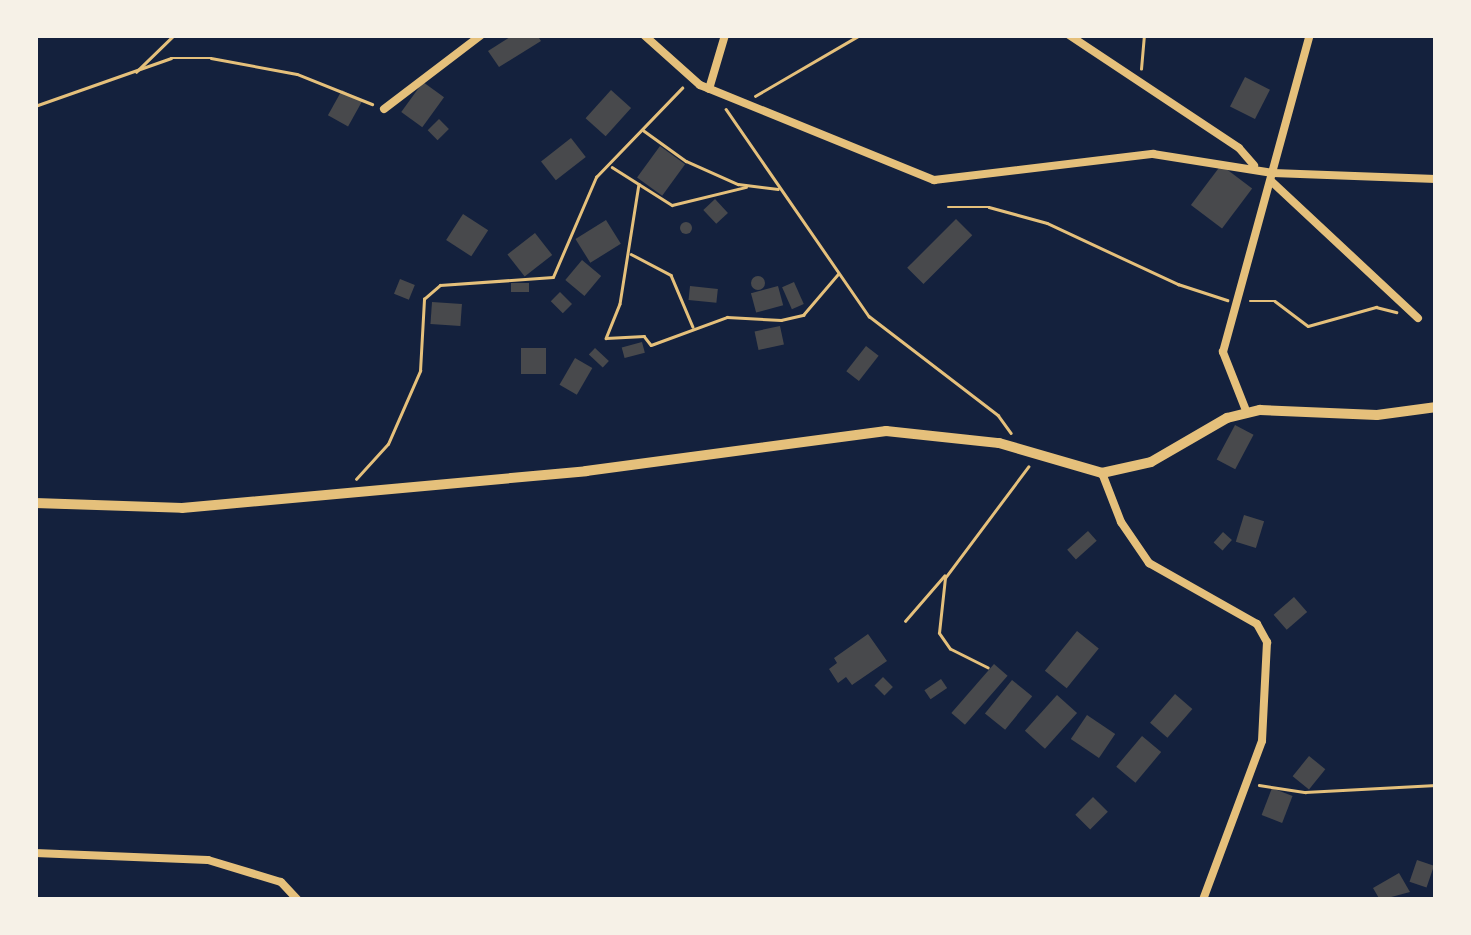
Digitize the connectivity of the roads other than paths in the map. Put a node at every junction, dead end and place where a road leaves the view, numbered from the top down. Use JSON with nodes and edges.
{"nodes":[{"id":1,"x":481,"y":35,"type":"edge"},
{"id":2,"x":644,"y":35,"type":"edge"},
{"id":3,"x":725,"y":35,"type":"edge"},
{"id":4,"x":1070,"y":35,"type":"edge"},
{"id":5,"x":1310,"y":35,"type":"edge"},
{"id":6,"x":713,"y":91,"type":"junction"},
{"id":7,"x":384,"y":108,"type":"road end"},
{"id":8,"x":1254,"y":166,"type":"junction"},
{"id":9,"x":1272,"y":177,"type":"junction"},
{"id":10,"x":1436,"y":179,"type":"edge"},
{"id":11,"x":1418,"y":318,"type":"road end"},
{"id":12,"x":1436,"y":407,"type":"edge"},
{"id":13,"x":1247,"y":413,"type":"junction"},
{"id":14,"x":1102,"y":473,"type":"junction"},
{"id":15,"x":35,"y":503,"type":"edge"},
{"id":16,"x":35,"y":853,"type":"edge"},
{"id":17,"x":298,"y":900,"type":"edge"},
{"id":18,"x":1204,"y":900,"type":"edge"}],
"edges":[{"from":1,"to":7,"type":"street"},
{"from":2,"to":6,"type":"street"},
{"from":3,"to":6,"type":"street"},
{"from":4,"to":8,"type":"street"},
{"from":5,"to":9,"type":"street"},
{"from":6,"to":8,"type":"street"},
{"from":8,"to":9,"type":"street"},
{"from":9,"to":10,"type":"street"},
{"from":9,"to":11,"type":"street"},
{"from":9,"to":13,"type":"street"},
{"from":12,"to":13,"type":"street"},
{"from":13,"to":14,"type":"street"},
{"from":14,"to":15,"type":"street"},
{"from":14,"to":18,"type":"street"},
{"from":16,"to":17,"type":"street"}]}
